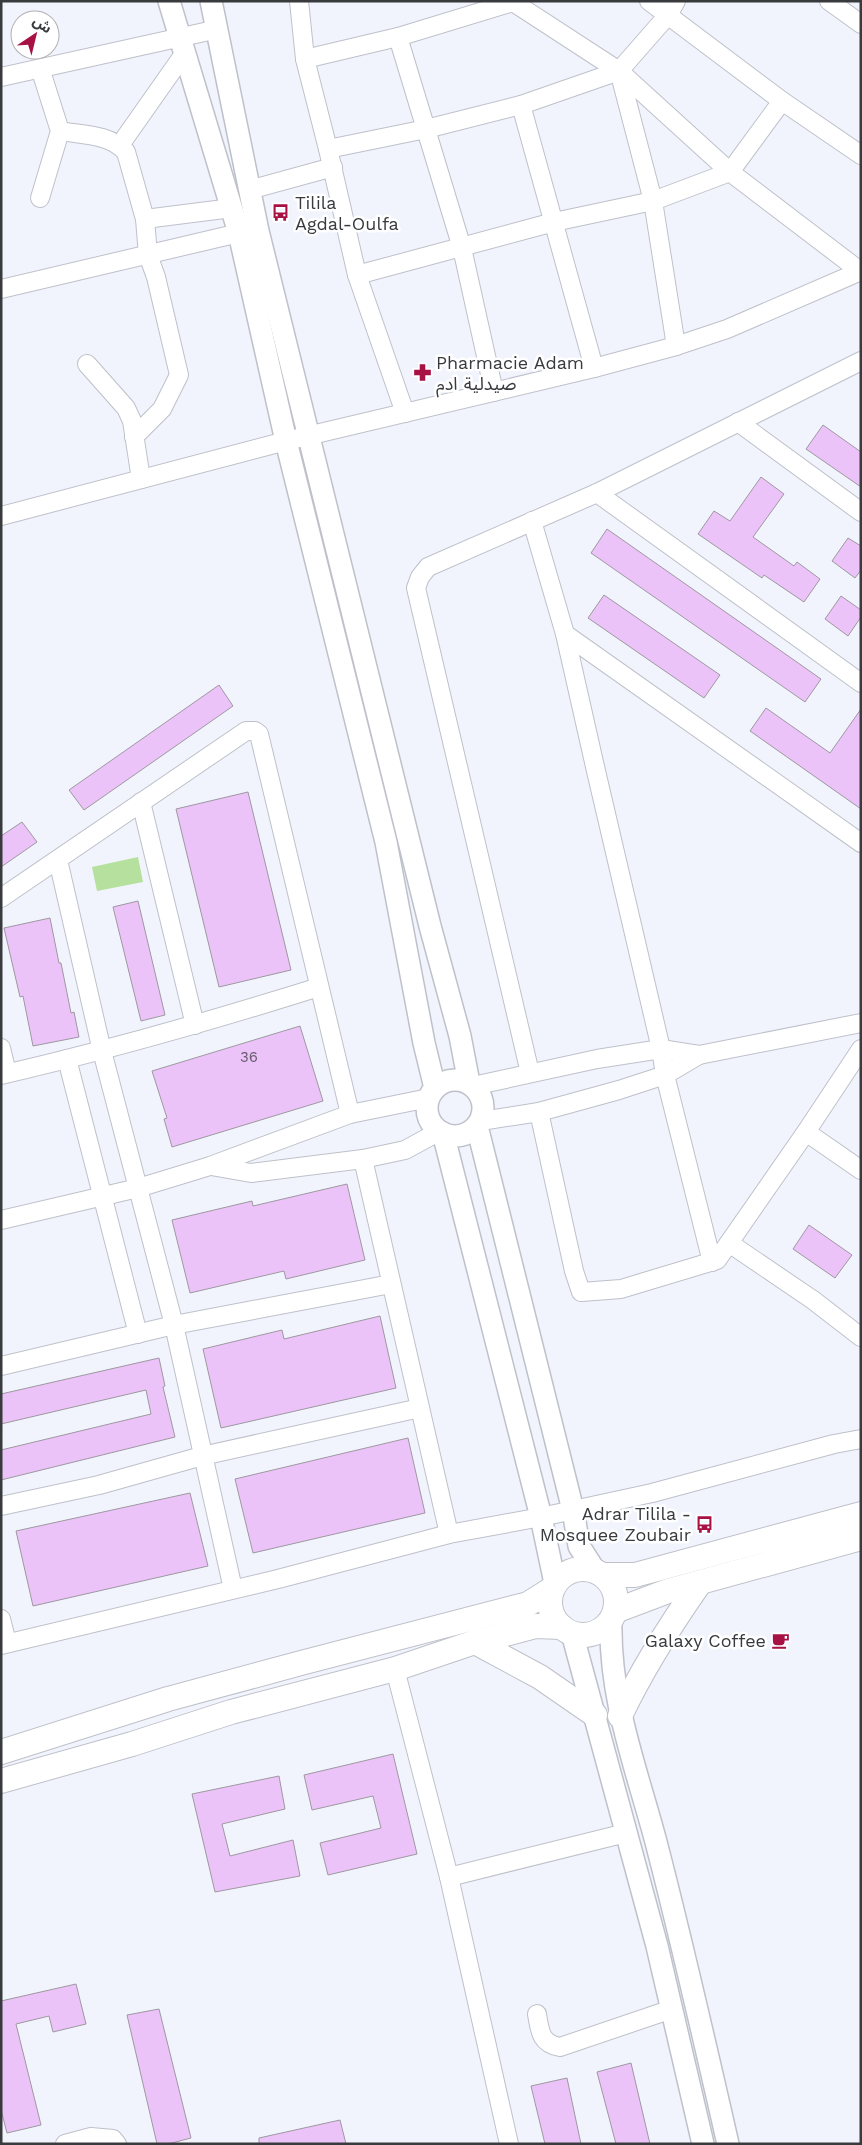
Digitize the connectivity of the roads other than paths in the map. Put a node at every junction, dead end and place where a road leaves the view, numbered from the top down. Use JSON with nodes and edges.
{"nodes":[{"id":1,"x":169,"y":1,"type":"edge"},
{"id":2,"x":212,"y":1,"type":"edge"},
{"id":3,"x":299,"y":1,"type":"edge"},
{"id":4,"x":513,"y":1,"type":"edge"},
{"id":5,"x":649,"y":1,"type":"edge"},
{"id":6,"x":829,"y":1,"type":"edge"},
{"id":7,"x":672,"y":8,"type":"edge"},
{"id":8,"x":861,"y":24,"type":"edge"},
{"id":9,"x":218,"y":29,"type":"junction"},
{"id":10,"x":398,"y":37,"type":"junction"},
{"id":11,"x":182,"y":45,"type":"junction"},
{"id":12,"x":305,"y":59,"type":"junction"},
{"id":13,"x":40,"y":68,"type":"junction"},
{"id":14,"x":619,"y":71,"type":"junction"},
{"id":15,"x":1,"y":76,"type":"edge"},
{"id":16,"x":782,"y":100,"type":"junction"},
{"id":17,"x":521,"y":105,"type":"junction"},
{"id":18,"x":426,"y":130,"type":"junction"},
{"id":19,"x":60,"y":131,"type":"junction"},
{"id":20,"x":120,"y":145,"type":"junction"},
{"id":21,"x":328,"y":149,"type":"junction"},
{"id":22,"x":861,"y":155,"type":"edge"},
{"id":23,"x":332,"y":167,"type":"junction"},
{"id":24,"x":730,"y":172,"type":"junction"},
{"id":25,"x":250,"y":190,"type":"junction"},
{"id":26,"x":40,"y":198,"type":"dead end"},
{"id":27,"x":653,"y":201,"type":"junction"},
{"id":28,"x":232,"y":208,"type":"junction"},
{"id":29,"x":145,"y":219,"type":"junction"},
{"id":30,"x":554,"y":222,"type":"junction"},
{"id":31,"x":239,"y":234,"type":"junction"},
{"id":32,"x":462,"y":248,"type":"junction"},
{"id":33,"x":148,"y":255,"type":"junction"},
{"id":34,"x":860,"y":271,"type":"edge"},
{"id":35,"x":357,"y":275,"type":"junction"},
{"id":36,"x":1,"y":289,"type":"edge"},
{"id":37,"x":676,"y":346,"type":"junction"},
{"id":38,"x":861,"y":361,"type":"edge"},
{"id":39,"x":86,"y":364,"type":"dead end"},
{"id":40,"x":594,"y":368,"type":"junction"},
{"id":41,"x":494,"y":392,"type":"junction"},
{"id":42,"x":405,"y":413,"type":"junction"},
{"id":43,"x":738,"y":422,"type":"junction"},
{"id":44,"x":134,"y":437,"type":"junction"},
{"id":45,"x":308,"y":437,"type":"junction"},
{"id":46,"x":286,"y":441,"type":"junction"},
{"id":47,"x":141,"y":480,"type":"junction"},
{"id":48,"x":597,"y":493,"type":"junction"},
{"id":49,"x":861,"y":512,"type":"edge"},
{"id":50,"x":2,"y":514,"type":"edge"},
{"id":51,"x":532,"y":521,"type":"junction"},
{"id":52,"x":565,"y":634,"type":"junction"},
{"id":53,"x":861,"y":684,"type":"edge"},
{"id":54,"x":140,"y":802,"type":"junction"},
{"id":55,"x":861,"y":843,"type":"edge"},
{"id":56,"x":58,"y":860,"type":"junction"},
{"id":57,"x":1,"y":898,"type":"edge"},
{"id":58,"x":319,"y":987,"type":"junction"},
{"id":59,"x":861,"y":1023,"type":"edge"},
{"id":60,"x":195,"y":1025,"type":"junction"},
{"id":61,"x":1,"y":1048,"type":"edge"},
{"id":62,"x":861,"y":1049,"type":"edge"},
{"id":63,"x":661,"y":1050,"type":"junction"},
{"id":64,"x":102,"y":1051,"type":"junction"},
{"id":65,"x":699,"y":1055,"type":"junction"},
{"id":66,"x":67,"y":1059,"type":"junction"},
{"id":67,"x":530,"y":1073,"type":"junction"},
{"id":68,"x":4,"y":1074,"type":"edge"},
{"id":69,"x":665,"y":1075,"type":"junction"},
{"id":70,"x":471,"y":1084,"type":"junction"},
{"id":71,"x":432,"y":1093,"type":"junction"},
{"id":72,"x":539,"y":1112,"type":"junction"},
{"id":73,"x":350,"y":1114,"type":"junction"},
{"id":74,"x":479,"y":1123,"type":"junction"},
{"id":75,"x":442,"y":1132,"type":"junction"},
{"id":76,"x":806,"y":1132,"type":"junction"},
{"id":77,"x":363,"y":1159,"type":"junction"},
{"id":78,"x":210,"y":1166,"type":"junction"},
{"id":79,"x":861,"y":1170,"type":"edge"},
{"id":80,"x":138,"y":1188,"type":"junction"},
{"id":81,"x":101,"y":1196,"type":"junction"},
{"id":82,"x":1,"y":1220,"type":"edge"},
{"id":83,"x":729,"y":1243,"type":"junction"},
{"id":84,"x":712,"y":1262,"type":"junction"},
{"id":85,"x":391,"y":1284,"type":"junction"},
{"id":86,"x":174,"y":1325,"type":"junction"},
{"id":87,"x":138,"y":1334,"type":"junction"},
{"id":88,"x":861,"y":1337,"type":"edge"},
{"id":89,"x":1,"y":1366,"type":"edge"},
{"id":90,"x":420,"y":1408,"type":"junction"},
{"id":91,"x":861,"y":1439,"type":"edge"},
{"id":92,"x":202,"y":1456,"type":"junction"},
{"id":93,"x":1,"y":1506,"type":"edge"},
{"id":94,"x":573,"y":1510,"type":"junction"},
{"id":95,"x":861,"y":1514,"type":"edge"},
{"id":96,"x":541,"y":1517,"type":"junction"},
{"id":97,"x":449,"y":1534,"type":"junction"},
{"id":98,"x":861,"y":1538,"type":"edge"},
{"id":99,"x":599,"y":1573,"type":"junction"},
{"id":100,"x":699,"y":1584,"type":"junction"},
{"id":101,"x":554,"y":1586,"type":"junction"},
{"id":102,"x":233,"y":1589,"type":"junction"},
{"id":103,"x":613,"y":1615,"type":"junction"},
{"id":104,"x":1,"y":1619,"type":"edge"},
{"id":105,"x":567,"y":1630,"type":"junction"},
{"id":106,"x":475,"y":1642,"type":"junction"},
{"id":107,"x":4,"y":1644,"type":"edge"},
{"id":108,"x":395,"y":1668,"type":"junction"},
{"id":109,"x":595,"y":1715,"type":"junction"},
{"id":110,"x":620,"y":1716,"type":"junction"},
{"id":111,"x":1,"y":1752,"type":"edge"},
{"id":112,"x":1,"y":1781,"type":"edge"},
{"id":113,"x":626,"y":1833,"type":"junction"},
{"id":114,"x":449,"y":1877,"type":"junction"},
{"id":115,"x":672,"y":2009,"type":"junction"},
{"id":116,"x":538,"y":2014,"type":"dead end"},
{"id":117,"x":65,"y":2144,"type":"edge"},
{"id":118,"x":117,"y":2144,"type":"edge"},
{"id":119,"x":509,"y":2144,"type":"edge"},
{"id":120,"x":703,"y":2144,"type":"edge"},
{"id":121,"x":728,"y":2144,"type":"edge"}],
"edges":[{"from":1,"to":11,"type":"street"},
{"from":2,"to":9,"type":"street"},
{"from":3,"to":12,"type":"street"},
{"from":4,"to":10,"type":"street"},
{"from":4,"to":14,"type":"street"},
{"from":5,"to":7,"type":"street"},
{"from":6,"to":8,"type":"street"},
{"from":7,"to":14,"type":"street"},
{"from":7,"to":16,"type":"street"},
{"from":9,"to":11,"type":"street"},
{"from":9,"to":25,"type":"street"},
{"from":10,"to":12,"type":"street"},
{"from":10,"to":18,"type":"street"},
{"from":11,"to":13,"type":"street"},
{"from":11,"to":20,"type":"street"},
{"from":11,"to":28,"type":"street"},
{"from":12,"to":21,"type":"street"},
{"from":13,"to":15,"type":"street"},
{"from":13,"to":19,"type":"street"},
{"from":14,"to":17,"type":"street"},
{"from":14,"to":24,"type":"street"},
{"from":14,"to":27,"type":"street"},
{"from":16,"to":22,"type":"street"},
{"from":16,"to":24,"type":"street"},
{"from":17,"to":18,"type":"street"},
{"from":17,"to":30,"type":"street"},
{"from":18,"to":21,"type":"street"},
{"from":18,"to":32,"type":"street"},
{"from":19,"to":20,"type":"street"},
{"from":19,"to":26,"type":"street"},
{"from":20,"to":29,"type":"street"},
{"from":21,"to":23,"type":"street"},
{"from":23,"to":25,"type":"street"},
{"from":23,"to":35,"type":"street"},
{"from":24,"to":27,"type":"street"},
{"from":24,"to":34,"type":"street"},
{"from":25,"to":45,"type":"street"},
{"from":27,"to":30,"type":"street"},
{"from":27,"to":37,"type":"street"},
{"from":28,"to":29,"type":"street"},
{"from":28,"to":31,"type":"street"},
{"from":29,"to":33,"type":"street"},
{"from":30,"to":32,"type":"street"},
{"from":30,"to":40,"type":"street"},
{"from":31,"to":33,"type":"street"},
{"from":31,"to":46,"type":"street"},
{"from":32,"to":35,"type":"street"},
{"from":32,"to":41,"type":"street"},
{"from":33,"to":36,"type":"street"},
{"from":33,"to":44,"type":"street"},
{"from":34,"to":37,"type":"street"},
{"from":35,"to":42,"type":"street"},
{"from":37,"to":40,"type":"street"},
{"from":38,"to":43,"type":"street"},
{"from":39,"to":44,"type":"street"},
{"from":40,"to":41,"type":"street"},
{"from":41,"to":42,"type":"street"},
{"from":42,"to":45,"type":"street"},
{"from":43,"to":48,"type":"street"},
{"from":43,"to":49,"type":"street"},
{"from":44,"to":47,"type":"street"},
{"from":45,"to":46,"type":"street"},
{"from":45,"to":70,"type":"street"},
{"from":46,"to":47,"type":"street"},
{"from":46,"to":71,"type":"street"},
{"from":47,"to":50,"type":"street"},
{"from":48,"to":51,"type":"street"},
{"from":48,"to":53,"type":"street"},
{"from":51,"to":52,"type":"street"},
{"from":51,"to":67,"type":"street"},
{"from":52,"to":55,"type":"street"},
{"from":52,"to":63,"type":"street"},
{"from":54,"to":56,"type":"street"},
{"from":54,"to":58,"type":"street"},
{"from":54,"to":60,"type":"street"},
{"from":56,"to":57,"type":"street"},
{"from":56,"to":64,"type":"street"},
{"from":58,"to":60,"type":"street"},
{"from":58,"to":73,"type":"street"},
{"from":59,"to":65,"type":"street"},
{"from":60,"to":64,"type":"street"},
{"from":61,"to":68,"type":"street"},
{"from":62,"to":76,"type":"street"},
{"from":63,"to":65,"type":"street"},
{"from":63,"to":67,"type":"street"},
{"from":63,"to":69,"type":"street"},
{"from":64,"to":66,"type":"street"},
{"from":64,"to":80,"type":"street"},
{"from":65,"to":69,"type":"street"},
{"from":66,"to":68,"type":"street"},
{"from":66,"to":81,"type":"street"},
{"from":67,"to":70,"type":"street"},
{"from":69,"to":72,"type":"street"},
{"from":69,"to":84,"type":"street"},
{"from":70,"to":71,"type":"street"},
{"from":70,"to":74,"type":"street"},
{"from":71,"to":73,"type":"street"},
{"from":71,"to":75,"type":"street"},
{"from":72,"to":74,"type":"street"},
{"from":72,"to":84,"type":"street"},
{"from":73,"to":78,"type":"street"},
{"from":74,"to":75,"type":"street"},
{"from":74,"to":94,"type":"street"},
{"from":75,"to":77,"type":"street"},
{"from":75,"to":96,"type":"street"},
{"from":76,"to":79,"type":"street"},
{"from":76,"to":83,"type":"street"},
{"from":77,"to":78,"type":"street"},
{"from":77,"to":85,"type":"street"},
{"from":78,"to":80,"type":"street"},
{"from":80,"to":81,"type":"street"},
{"from":80,"to":86,"type":"street"},
{"from":81,"to":82,"type":"street"},
{"from":81,"to":87,"type":"street"},
{"from":83,"to":84,"type":"street"},
{"from":83,"to":88,"type":"street"},
{"from":85,"to":86,"type":"street"},
{"from":85,"to":90,"type":"street"},
{"from":86,"to":87,"type":"street"},
{"from":86,"to":92,"type":"street"},
{"from":87,"to":89,"type":"street"},
{"from":90,"to":92,"type":"street"},
{"from":90,"to":97,"type":"street"},
{"from":91,"to":94,"type":"street"},
{"from":92,"to":93,"type":"street"},
{"from":92,"to":102,"type":"street"},
{"from":94,"to":96,"type":"street"},
{"from":94,"to":99,"type":"street"},
{"from":95,"to":99,"type":"main road"},
{"from":96,"to":97,"type":"street"},
{"from":96,"to":101,"type":"street"},
{"from":97,"to":102,"type":"street"},
{"from":98,"to":100,"type":"main road"},
{"from":99,"to":101,"type":"main road"},
{"from":99,"to":103,"type":"main road"},
{"from":100,"to":103,"type":"main road"},
{"from":100,"to":110,"type":"main road"},
{"from":101,"to":105,"type":"main road"},
{"from":101,"to":111,"type":"main road"},
{"from":102,"to":107,"type":"street"},
{"from":103,"to":105,"type":"main road"},
{"from":103,"to":110,"type":"street"},
{"from":104,"to":107,"type":"street"},
{"from":105,"to":106,"type":"main road"},
{"from":105,"to":109,"type":"street"},
{"from":106,"to":108,"type":"main road"},
{"from":106,"to":109,"type":"main road"},
{"from":108,"to":112,"type":"main road"},
{"from":108,"to":114,"type":"street"},
{"from":109,"to":113,"type":"street"},
{"from":110,"to":121,"type":"street"},
{"from":113,"to":114,"type":"street"},
{"from":113,"to":115,"type":"street"},
{"from":114,"to":119,"type":"street"},
{"from":115,"to":116,"type":"street"},
{"from":115,"to":120,"type":"street"},
{"from":117,"to":118,"type":"street"}]}
